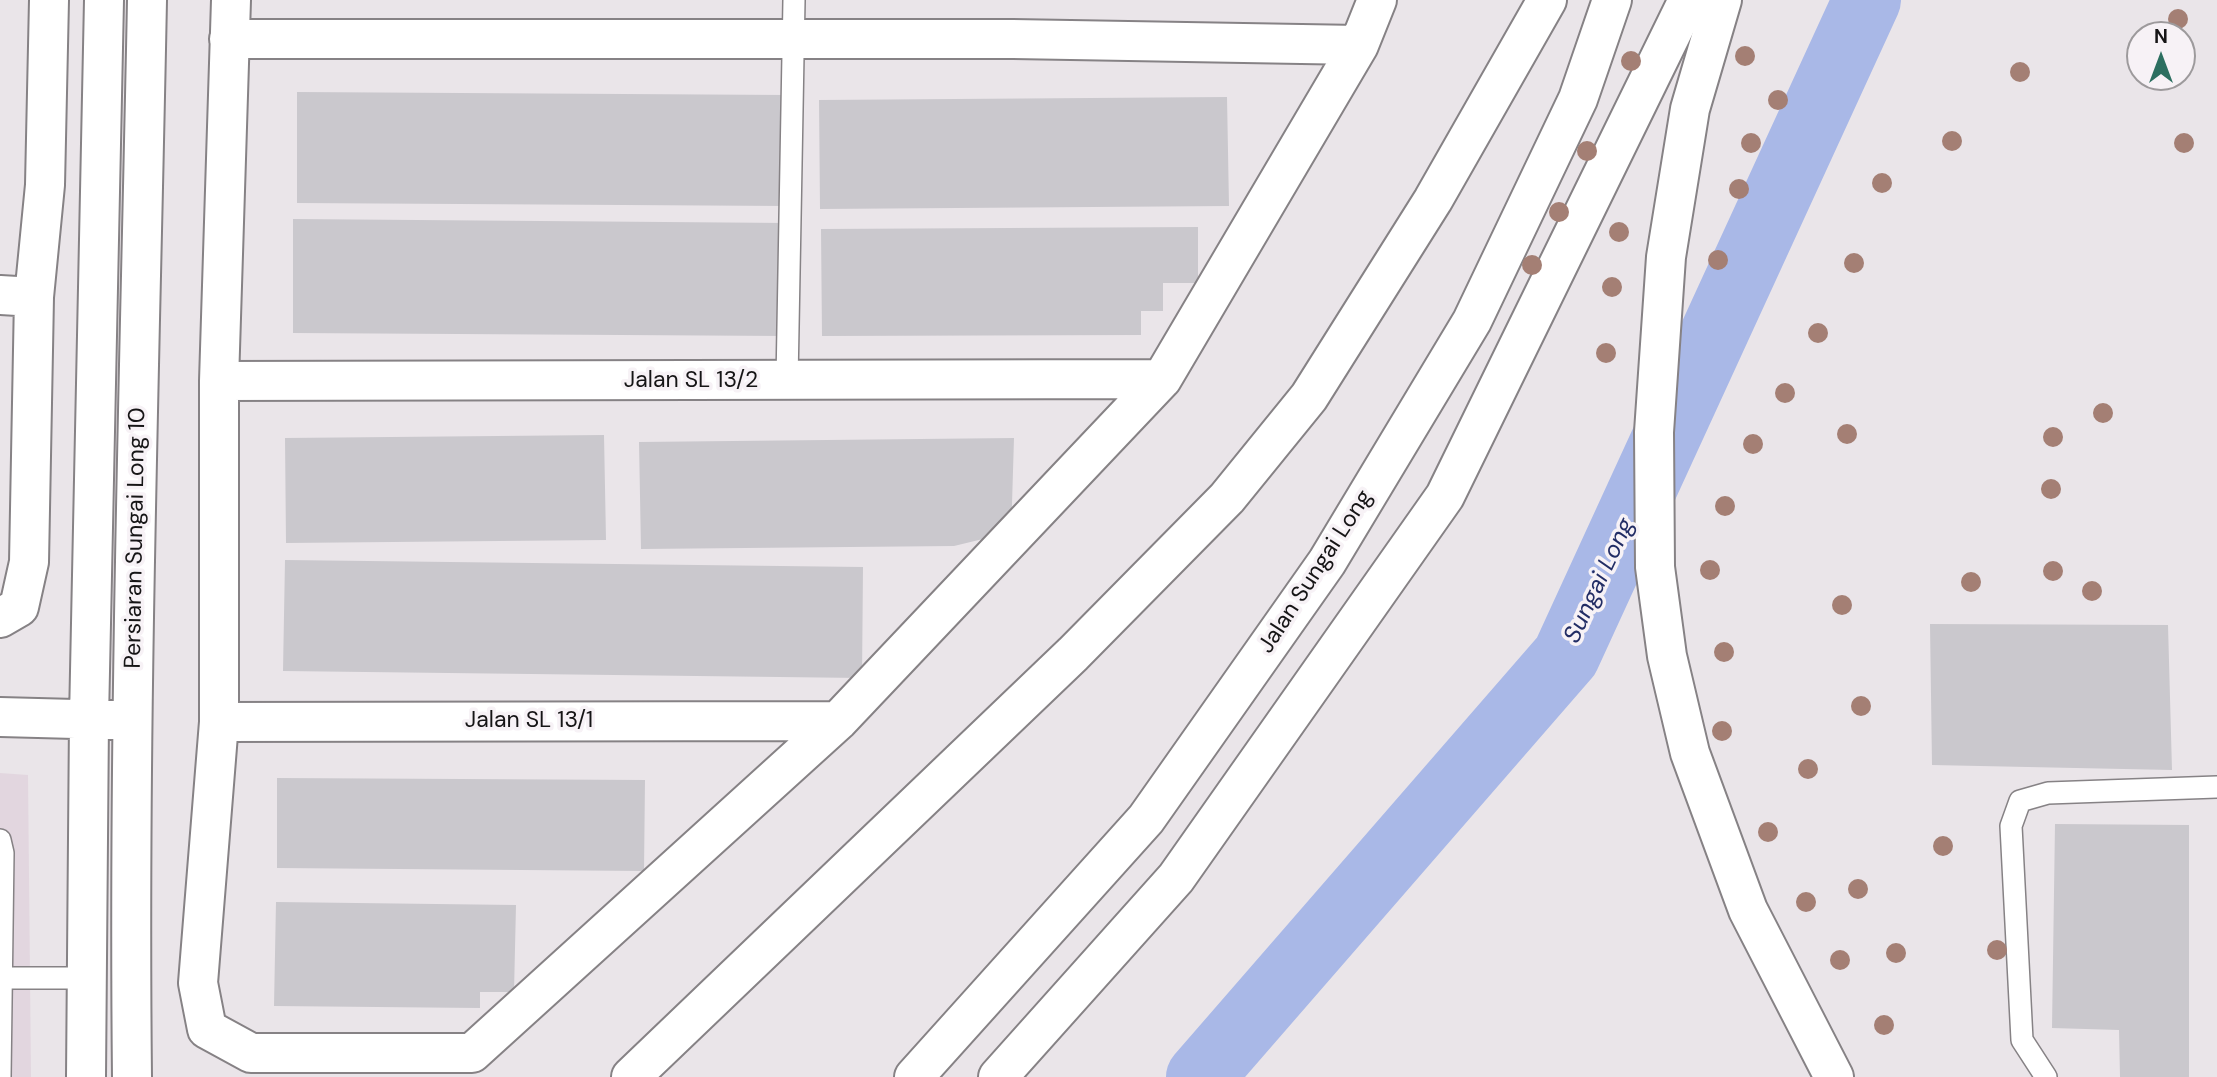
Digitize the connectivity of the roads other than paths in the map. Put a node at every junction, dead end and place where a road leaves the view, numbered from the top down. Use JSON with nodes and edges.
{"nodes":[{"id":1,"x":49,"y":0,"type":"edge"},
{"id":2,"x":104,"y":0,"type":"edge"},
{"id":3,"x":147,"y":0,"type":"edge"},
{"id":4,"x":231,"y":0,"type":"edge"},
{"id":5,"x":794,"y":0,"type":"edge"},
{"id":6,"x":1377,"y":0,"type":"edge"},
{"id":7,"x":1547,"y":0,"type":"edge"},
{"id":8,"x":1612,"y":0,"type":"edge"},
{"id":9,"x":1688,"y":0,"type":"edge"},
{"id":10,"x":1722,"y":0,"type":"edge"},
{"id":11,"x":229,"y":39,"type":"junction"},
{"id":12,"x":791,"y":39,"type":"junction"},
{"id":13,"x":1359,"y":45,"type":"junction"},
{"id":14,"x":17,"y":296,"type":"edge"},
{"id":15,"x":1162,"y":379,"type":"junction"},
{"id":16,"x":219,"y":381,"type":"junction"},
{"id":17,"x":787,"y":381,"type":"junction"},
{"id":18,"x":9,"y":613,"type":"edge"},
{"id":19,"x":0,"y":717,"type":"edge"},
{"id":20,"x":89,"y":719,"type":"junction"},
{"id":21,"x":132,"y":720,"type":"junction"},
{"id":22,"x":838,"y":721,"type":"junction"},
{"id":23,"x":219,"y":722,"type":"junction"},
{"id":24,"x":2217,"y":787,"type":"edge"},
{"id":25,"x":0,"y":840,"type":"edge"},
{"id":26,"x":0,"y":978,"type":"edge"},
{"id":27,"x":87,"y":978,"type":"junction"},
{"id":28,"x":0,"y":1077,"type":"edge"},
{"id":29,"x":86,"y":1077,"type":"edge"},
{"id":30,"x":132,"y":1077,"type":"edge"},
{"id":31,"x":631,"y":1077,"type":"edge"},
{"id":32,"x":914,"y":1077,"type":"edge"},
{"id":33,"x":998,"y":1077,"type":"edge"},
{"id":34,"x":1834,"y":1077,"type":"edge"},
{"id":35,"x":2046,"y":1077,"type":"edge"}],
"edges":[{"from":1,"to":14,"type":"main road"},
{"from":2,"to":20,"type":"main road","name":"Persiaran Sungai Long 10"},
{"from":3,"to":21,"type":"main road","name":"Persiaran Sungai Long 10"},
{"from":4,"to":11,"type":"main road"},
{"from":5,"to":12,"type":"lane"},
{"from":6,"to":13,"type":"main road"},
{"from":7,"to":31,"type":"main road"},
{"from":8,"to":32,"type":"main road","name":"Jalan Sungai Long"},
{"from":9,"to":33,"type":"main road"},
{"from":10,"to":34,"type":"main road"},
{"from":11,"to":12,"type":"main road"},
{"from":11,"to":16,"type":"main road"},
{"from":12,"to":13,"type":"main road"},
{"from":12,"to":17,"type":"lane"},
{"from":13,"to":15,"type":"main road"},
{"from":14,"to":18,"type":"main road"},
{"from":15,"to":17,"type":"main road","name":"Jalan SL 13/2"},
{"from":15,"to":22,"type":"main road"},
{"from":16,"to":17,"type":"main road","name":"Jalan SL 13/2"},
{"from":16,"to":23,"type":"main road"},
{"from":19,"to":20,"type":"main road"},
{"from":20,"to":21,"type":"main road"},
{"from":20,"to":27,"type":"main road","name":"Persiaran Sungai Long 10"},
{"from":21,"to":30,"type":"main road","name":"Persiaran Sungai Long 10"},
{"from":22,"to":23,"type":"main road","name":"Jalan SL 13/1"},
{"from":22,"to":23,"type":"main road"},
{"from":24,"to":35,"type":"lane"},
{"from":25,"to":26,"type":"lane"},
{"from":26,"to":27,"type":"lane"},
{"from":26,"to":28,"type":"lane"},
{"from":27,"to":29,"type":"main road","name":"Persiaran Sungai Long 10"}]}
